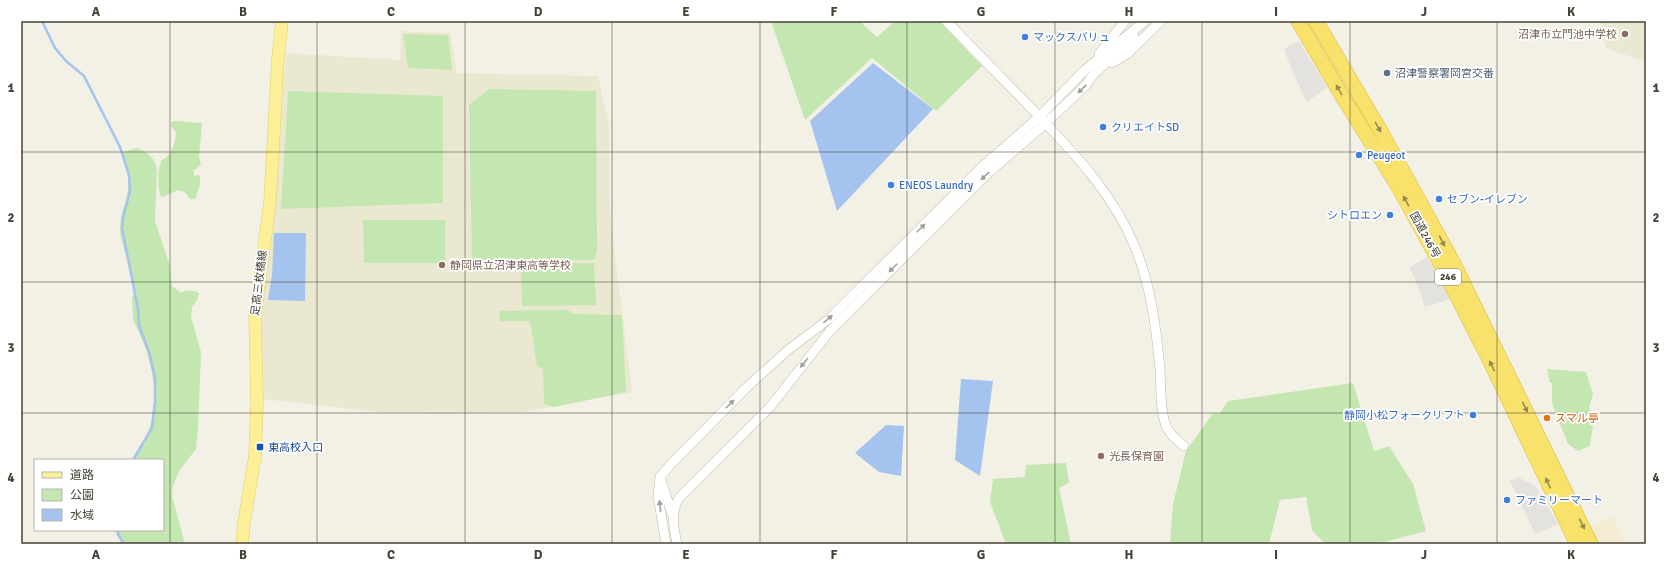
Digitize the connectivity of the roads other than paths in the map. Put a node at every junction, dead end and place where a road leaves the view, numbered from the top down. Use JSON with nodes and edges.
{"nodes":[{"id":1,"x":282,"y":21,"type":"edge"},
{"id":2,"x":946,"y":21,"type":"edge"},
{"id":3,"x":1125,"y":21,"type":"edge"},
{"id":4,"x":1146,"y":21,"type":"edge"},
{"id":5,"x":1161,"y":21,"type":"edge"},
{"id":6,"x":1298,"y":21,"type":"edge"},
{"id":7,"x":1316,"y":21,"type":"edge"},
{"id":8,"x":1320,"y":21,"type":"edge"},
{"id":9,"x":1340,"y":63,"type":"junction"},
{"id":10,"x":1089,"y":72,"type":"junction"},
{"id":11,"x":1042,"y":120,"type":"junction"},
{"id":12,"x":1184,"y":446,"type":"dead end"},
{"id":13,"x":660,"y":477,"type":"junction"},
{"id":14,"x":673,"y":515,"type":"junction"},
{"id":15,"x":242,"y":544,"type":"edge"},
{"id":16,"x":666,"y":544,"type":"edge"},
{"id":17,"x":677,"y":544,"type":"edge"},
{"id":18,"x":1577,"y":544,"type":"edge"},
{"id":19,"x":1592,"y":544,"type":"edge"}],
"edges":[{"from":1,"to":15,"type":"main road","name":"足高三枚橋線"},
{"from":2,"to":11,"type":"street"},
{"from":3,"to":10,"type":"street"},
{"from":4,"to":10,"type":"street"},
{"from":5,"to":10,"type":"street"},
{"from":18,"to":6,"type":"highway","name":"国道246号","number":"246","one_way":true},
{"from":7,"to":9,"type":"highway","name":"国道246号","number":"246"},
{"from":8,"to":9,"type":"highway","number":"246"},
{"from":9,"to":19,"type":"highway","name":"国道246号","number":"246","one_way":true},
{"from":10,"to":11,"type":"street"},
{"from":11,"to":12,"type":"street"},
{"from":13,"to":11,"type":"street","one_way":true},
{"from":11,"to":14,"type":"street","one_way":true},
{"from":13,"to":14,"type":"street"},
{"from":16,"to":13,"type":"street","one_way":true},
{"from":14,"to":17,"type":"street"}]}
